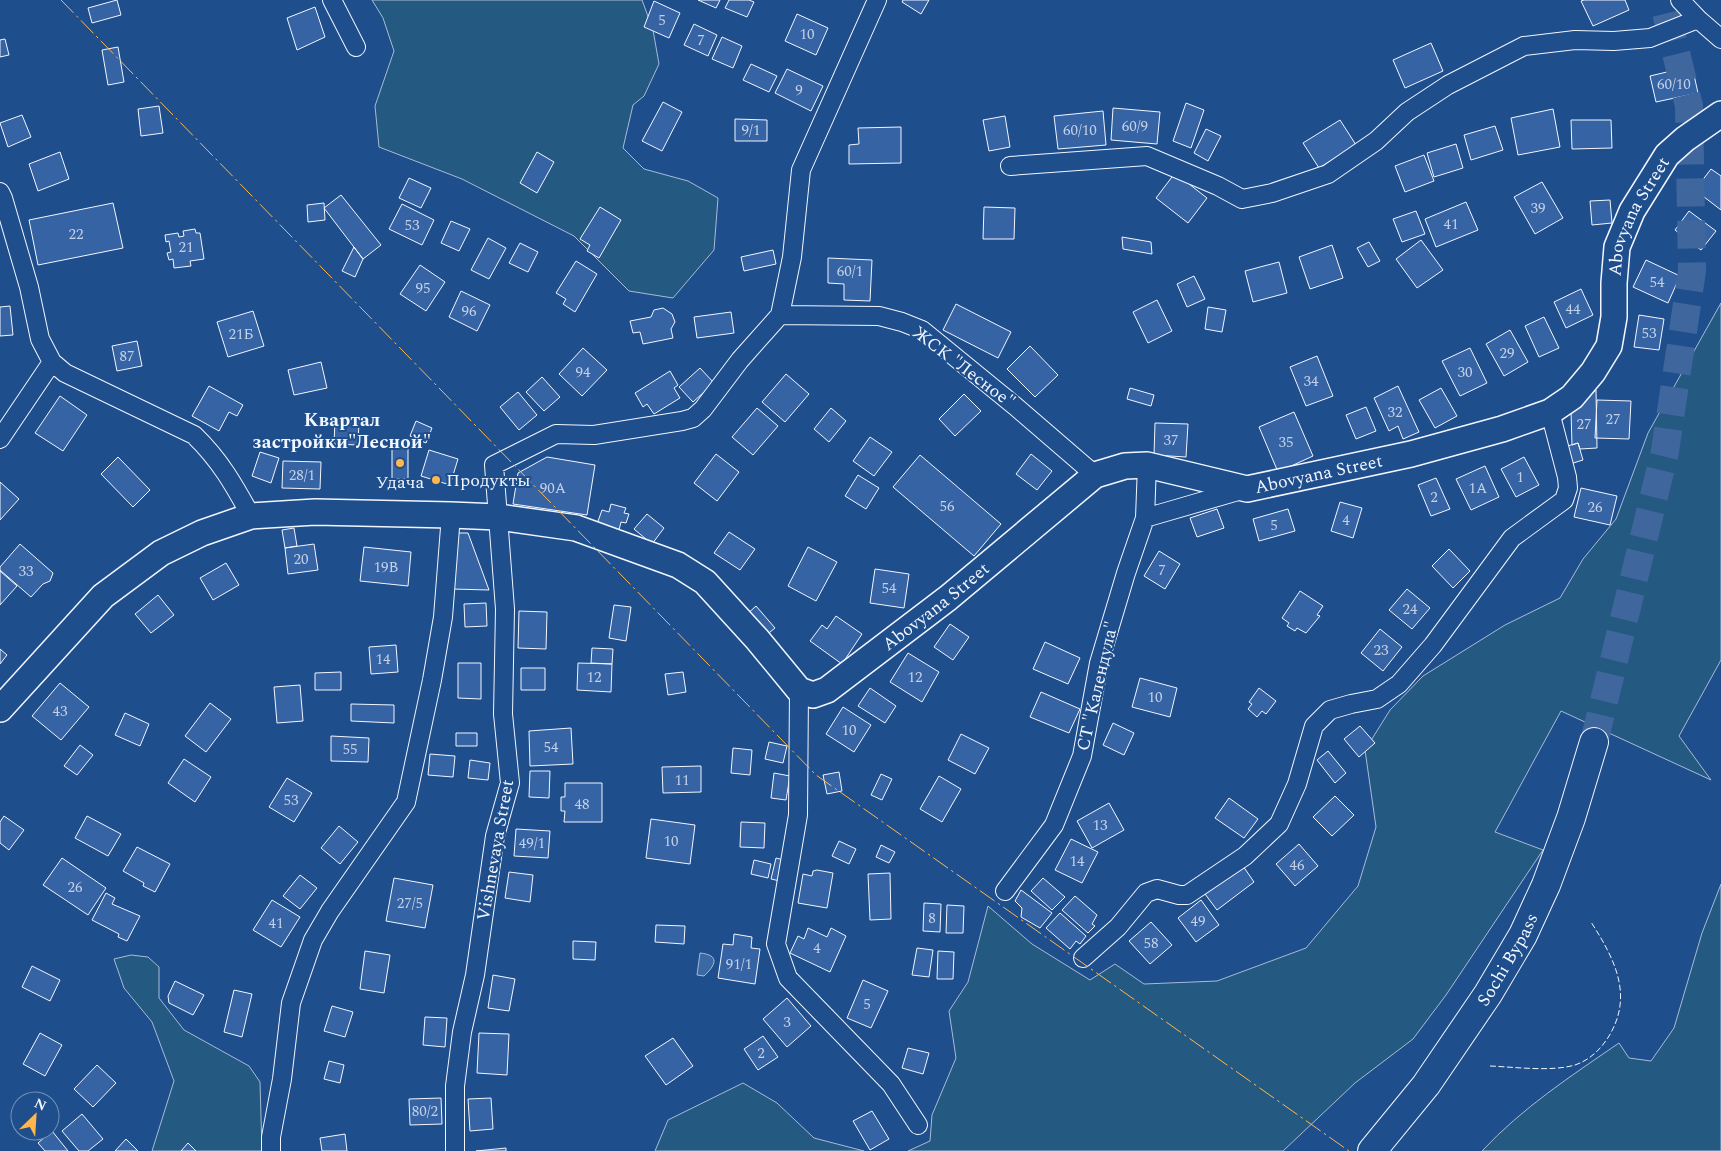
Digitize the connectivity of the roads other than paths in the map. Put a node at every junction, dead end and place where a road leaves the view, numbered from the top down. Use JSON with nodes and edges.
{"nodes":[{"id":1,"x":332,"y":0,"type":"edge"},
{"id":2,"x":878,"y":0,"type":"edge"},
{"id":3,"x":1680,"y":0,"type":"edge"},
{"id":4,"x":1698,"y":19,"type":"junction"},
{"id":5,"x":1721,"y":38,"type":"edge"},
{"id":6,"x":356,"y":47,"type":"dead end"},
{"id":7,"x":1721,"y":114,"type":"edge"},
{"id":8,"x":1010,"y":166,"type":"dead end"},
{"id":9,"x":0,"y":192,"type":"edge"},
{"id":10,"x":780,"y":315,"type":"junction"},
{"id":11,"x":52,"y":362,"type":"junction"},
{"id":12,"x":1550,"y":412,"type":"junction"},
{"id":13,"x":0,"y":439,"type":"edge"},
{"id":14,"x":1147,"y":465,"type":"junction"},
{"id":15,"x":1095,"y":476,"type":"junction"},
{"id":16,"x":1247,"y":489,"type":"junction"},
{"id":17,"x":451,"y":515,"type":"junction"},
{"id":18,"x":251,"y":516,"type":"junction"},
{"id":19,"x":498,"y":517,"type":"junction"},
{"id":20,"x":1145,"y":518,"type":"junction"},
{"id":21,"x":799,"y":690,"type":"junction"},
{"id":22,"x":0,"y":709,"type":"edge"},
{"id":23,"x":1594,"y":742,"type":"tunnel mouth"},
{"id":24,"x":1006,"y":891,"type":"dead end"},
{"id":25,"x":1083,"y":958,"type":"dead end"},
{"id":26,"x":918,"y":1125,"type":"dead end"},
{"id":27,"x":271,"y":1151,"type":"edge"},
{"id":28,"x":455,"y":1151,"type":"edge"},
{"id":29,"x":1372,"y":1151,"type":"edge"}],
"edges":[{"from":1,"to":6,"type":"street"},
{"from":2,"to":10,"type":"street"},
{"from":3,"to":4,"type":"street"},
{"from":4,"to":5,"type":"street"},
{"from":4,"to":8,"type":"street"},
{"from":7,"to":12,"type":"street","name":"Abovyana Street"},
{"from":9,"to":11,"type":"street"},
{"from":10,"to":15,"type":"street","name":"ЖСК \"Лесное\""},
{"from":10,"to":19,"type":"street","name":"Vishnevaya Street"},
{"from":11,"to":13,"type":"street"},
{"from":11,"to":18,"type":"street"},
{"from":12,"to":16,"type":"street","name":"Abovyana Street"},
{"from":12,"to":25,"type":"street"},
{"from":14,"to":15,"type":"street","name":"Abovyana Street"},
{"from":14,"to":16,"type":"street","name":"Abovyana Street"},
{"from":14,"to":20,"type":"street","name":"СТ \"Календула\""},
{"from":15,"to":21,"type":"street","name":"Abovyana Street"},
{"from":16,"to":20,"type":"street"},
{"from":17,"to":18,"type":"street"},
{"from":17,"to":19,"type":"street"},
{"from":17,"to":27,"type":"street"},
{"from":18,"to":22,"type":"street"},
{"from":19,"to":21,"type":"street"},
{"from":19,"to":28,"type":"street","name":"Vishnevaya Street"},
{"from":20,"to":24,"type":"street","name":"СТ \"Календула\""},
{"from":21,"to":26,"type":"street"},
{"from":23,"to":29,"type":"highway","name":"Sochi Bypass"}]}
